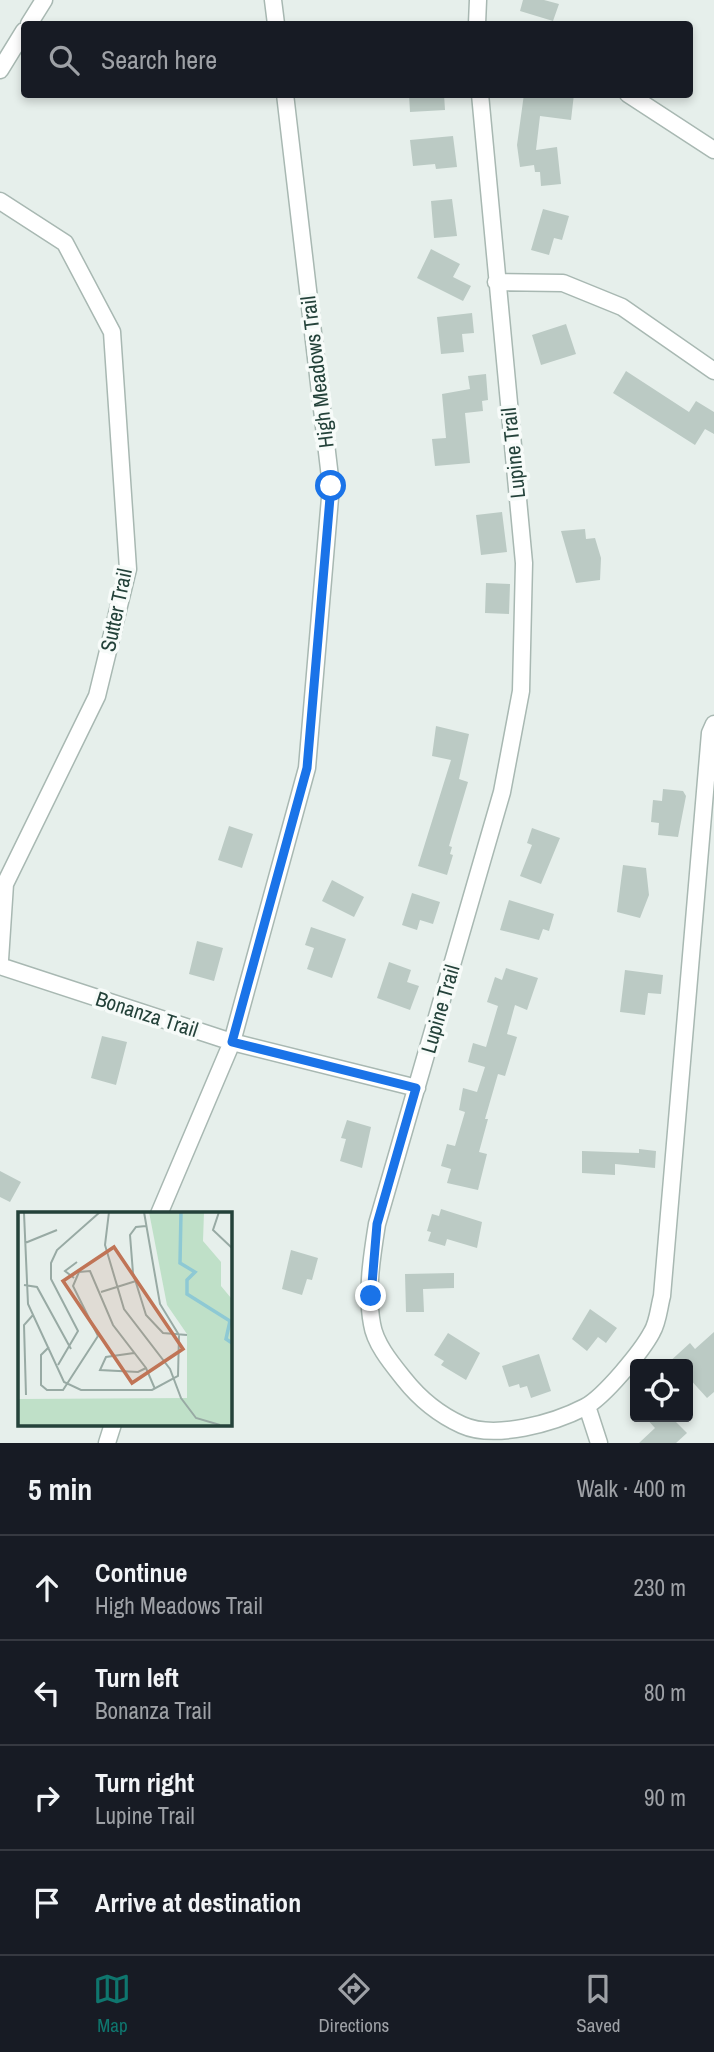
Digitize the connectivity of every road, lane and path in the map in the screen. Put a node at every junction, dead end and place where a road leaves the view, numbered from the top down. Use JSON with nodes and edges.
{"nodes":[{"id":1,"x":44,"y":0,"type":"edge"},
{"id":2,"x":274,"y":0,"type":"edge"},
{"id":3,"x":478,"y":0,"type":"edge"},
{"id":4,"x":31,"y":21,"type":"edge"},
{"id":5,"x":276,"y":21,"type":"edge"},
{"id":6,"x":477,"y":21,"type":"edge"},
{"id":7,"x":21,"y":36,"type":"edge"},
{"id":8,"x":0,"y":70,"type":"edge"},
{"id":9,"x":285,"y":98,"type":"edge"},
{"id":10,"x":480,"y":98,"type":"edge"},
{"id":11,"x":634,"y":98,"type":"edge"},
{"id":12,"x":714,"y":150,"type":"edge"},
{"id":13,"x":0,"y":201,"type":"edge"},
{"id":14,"x":496,"y":282,"type":"junction"},
{"id":15,"x":714,"y":371,"type":"edge"},
{"id":16,"x":714,"y":724,"type":"edge"},
{"id":17,"x":0,"y":960,"type":"edge"},
{"id":18,"x":0,"y":966,"type":"edge"},
{"id":19,"x":232,"y":1042,"type":"junction"},
{"id":20,"x":416,"y":1088,"type":"junction"},
{"id":21,"x":160,"y":1212,"type":"edge"},
{"id":22,"x":587,"y":1406,"type":"junction"},
{"id":23,"x":112,"y":1426,"type":"edge"},
{"id":24,"x":107,"y":1443,"type":"edge"},
{"id":25,"x":599,"y":1443,"type":"edge"}],
"edges":[{"from":1,"to":4,"type":"street"},
{"from":2,"to":5,"type":"street"},
{"from":3,"to":6,"type":"street"},
{"from":7,"to":8,"type":"street"},
{"from":9,"to":19,"type":"street","name":"High Meadows Trail"},
{"from":10,"to":14,"type":"street","name":"Lupine Trail"},
{"from":11,"to":12,"type":"street"},
{"from":13,"to":17,"type":"street","name":"Sutter Trail"},
{"from":14,"to":15,"type":"street"},
{"from":14,"to":20,"type":"street","name":"Lupine Trail"},
{"from":16,"to":22,"type":"street","name":"Lupine Trail"},
{"from":18,"to":19,"type":"street","name":"Bonanza Trail"},
{"from":19,"to":20,"type":"street","name":"Bonanza Trail"},
{"from":19,"to":21,"type":"street","name":"High Meadows Trail"},
{"from":20,"to":22,"type":"street","name":"Lupine Trail"},
{"from":22,"to":25,"type":"street"},
{"from":23,"to":24,"type":"street"}]}
